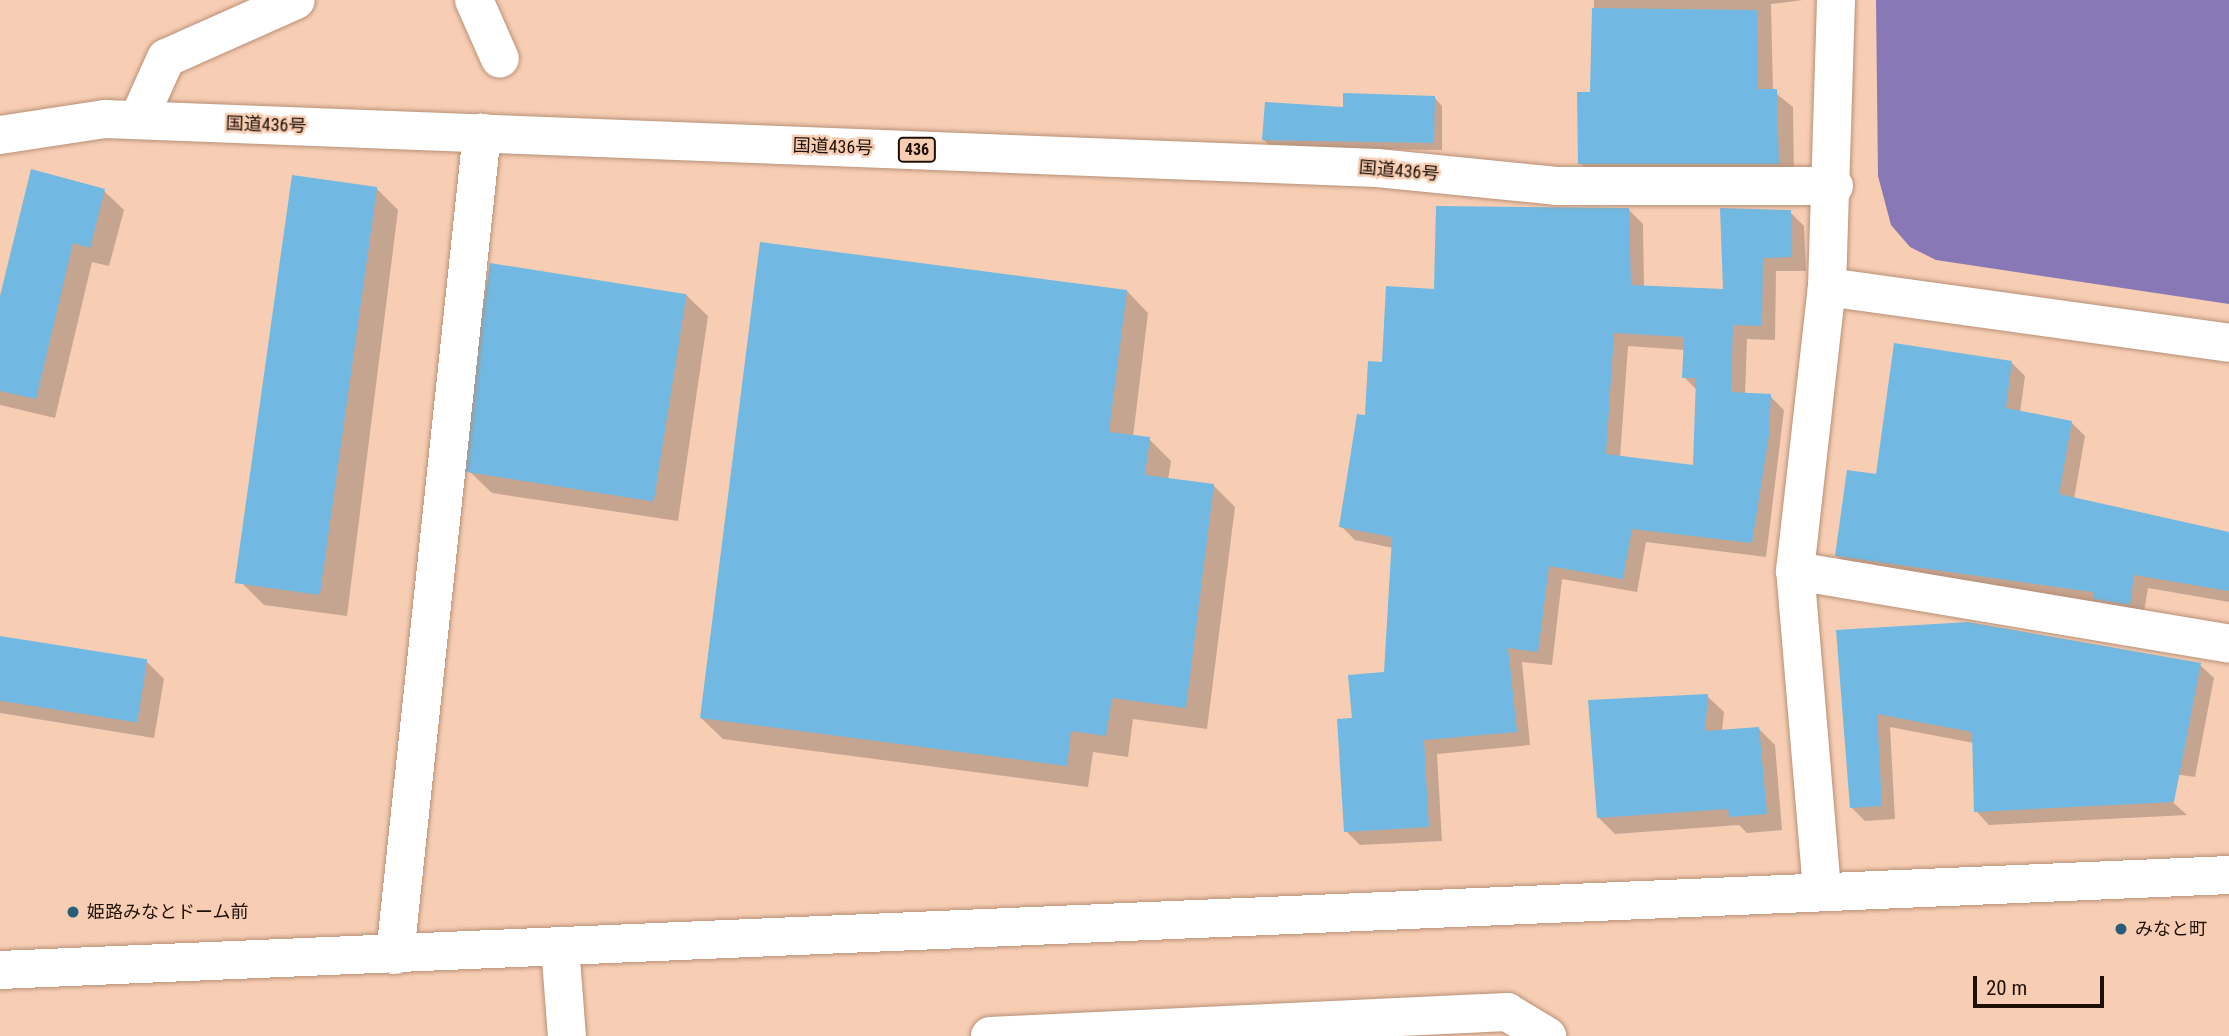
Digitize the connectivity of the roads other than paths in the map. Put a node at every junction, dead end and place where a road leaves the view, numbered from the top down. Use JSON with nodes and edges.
{"nodes":[{"id":1,"x":296,"y":0,"type":"edge"},
{"id":2,"x":474,"y":0,"type":"edge"},
{"id":3,"x":1836,"y":0,"type":"edge"},
{"id":4,"x":500,"y":59,"type":"dead end"},
{"id":5,"x":138,"y":120,"type":"junction"},
{"id":6,"x":482,"y":133,"type":"junction"},
{"id":7,"x":0,"y":135,"type":"edge"},
{"id":8,"x":1835,"y":186,"type":"junction"},
{"id":9,"x":1827,"y":287,"type":"junction"},
{"id":10,"x":2229,"y":343,"type":"edge"},
{"id":11,"x":1795,"y":571,"type":"junction"},
{"id":12,"x":2229,"y":644,"type":"edge"},
{"id":13,"x":2229,"y":875,"type":"edge"},
{"id":14,"x":1822,"y":890,"type":"junction"},
{"id":15,"x":560,"y":946,"type":"junction"},
{"id":16,"x":395,"y":955,"type":"junction"},
{"id":17,"x":0,"y":970,"type":"edge"},
{"id":18,"x":567,"y":1036,"type":"edge"},
{"id":19,"x":990,"y":1036,"type":"edge"},
{"id":20,"x":1547,"y":1036,"type":"edge"}],
"edges":[{"from":1,"to":5,"type":"main road"},
{"from":2,"to":4,"type":"main road"},
{"from":3,"to":8,"type":"main road"},
{"from":5,"to":6,"type":"main road","name":"国道436号","number":"436"},
{"from":5,"to":7,"type":"main road","name":"国道436号","number":"436"},
{"from":6,"to":8,"type":"main road","name":"国道436号","number":"436"},
{"from":6,"to":16,"type":"main road"},
{"from":8,"to":9,"type":"main road"},
{"from":9,"to":10,"type":"main road"},
{"from":9,"to":11,"type":"main road"},
{"from":11,"to":12,"type":"main road"},
{"from":11,"to":14,"type":"main road"},
{"from":13,"to":14,"type":"main road"},
{"from":14,"to":15,"type":"main road"},
{"from":15,"to":16,"type":"main road"},
{"from":15,"to":18,"type":"main road"},
{"from":16,"to":17,"type":"main road"},
{"from":19,"to":20,"type":"main road"}]}
